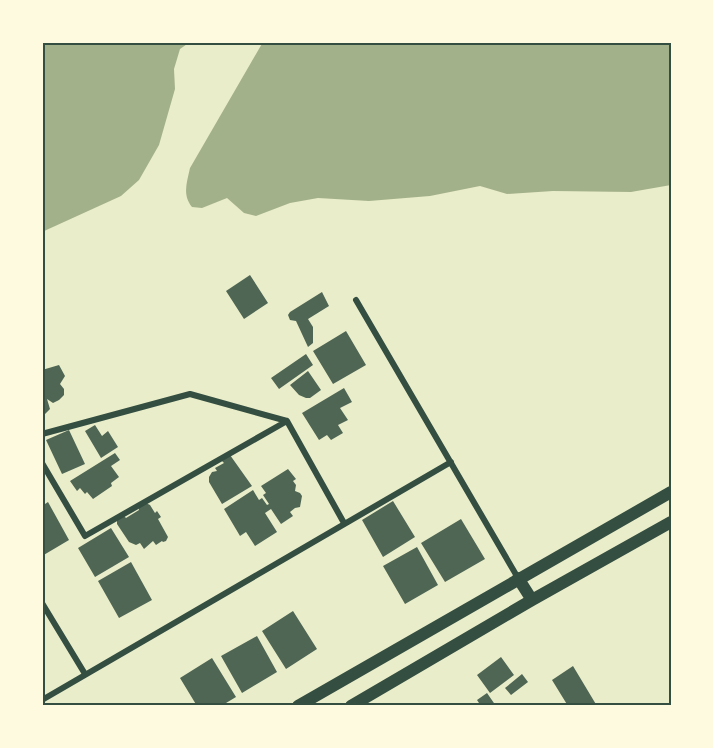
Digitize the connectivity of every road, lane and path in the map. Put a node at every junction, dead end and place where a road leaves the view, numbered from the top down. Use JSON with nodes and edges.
{"nodes":[{"id":1,"x":356,"y":300,"type":"dead end"},
{"id":2,"x":287,"y":421,"type":"junction"},
{"id":3,"x":42,"y":434,"type":"edge"},
{"id":4,"x":451,"y":462,"type":"junction"},
{"id":5,"x":42,"y":463,"type":"edge"},
{"id":6,"x":671,"y":492,"type":"edge"},
{"id":7,"x":671,"y":522,"type":"edge"},
{"id":8,"x":344,"y":523,"type":"junction"},
{"id":9,"x":518,"y":578,"type":"junction"},
{"id":10,"x":532,"y":600,"type":"junction"},
{"id":11,"x":42,"y":603,"type":"edge"},
{"id":12,"x":85,"y":674,"type":"junction"},
{"id":13,"x":42,"y":700,"type":"edge"},
{"id":14,"x":298,"y":706,"type":"edge"},
{"id":15,"x":351,"y":706,"type":"edge"}],
"edges":[{"from":1,"to":4,"type":"street"},
{"from":2,"to":3,"type":"street"},
{"from":2,"to":5,"type":"street"},
{"from":2,"to":8,"type":"street"},
{"from":4,"to":8,"type":"street"},
{"from":4,"to":9,"type":"street"},
{"from":6,"to":9,"type":"main road"},
{"from":7,"to":10,"type":"main road"},
{"from":8,"to":12,"type":"street"},
{"from":9,"to":10,"type":"main road"},
{"from":9,"to":14,"type":"main road"},
{"from":10,"to":15,"type":"main road"},
{"from":11,"to":12,"type":"street"},
{"from":12,"to":13,"type":"street"}]}
